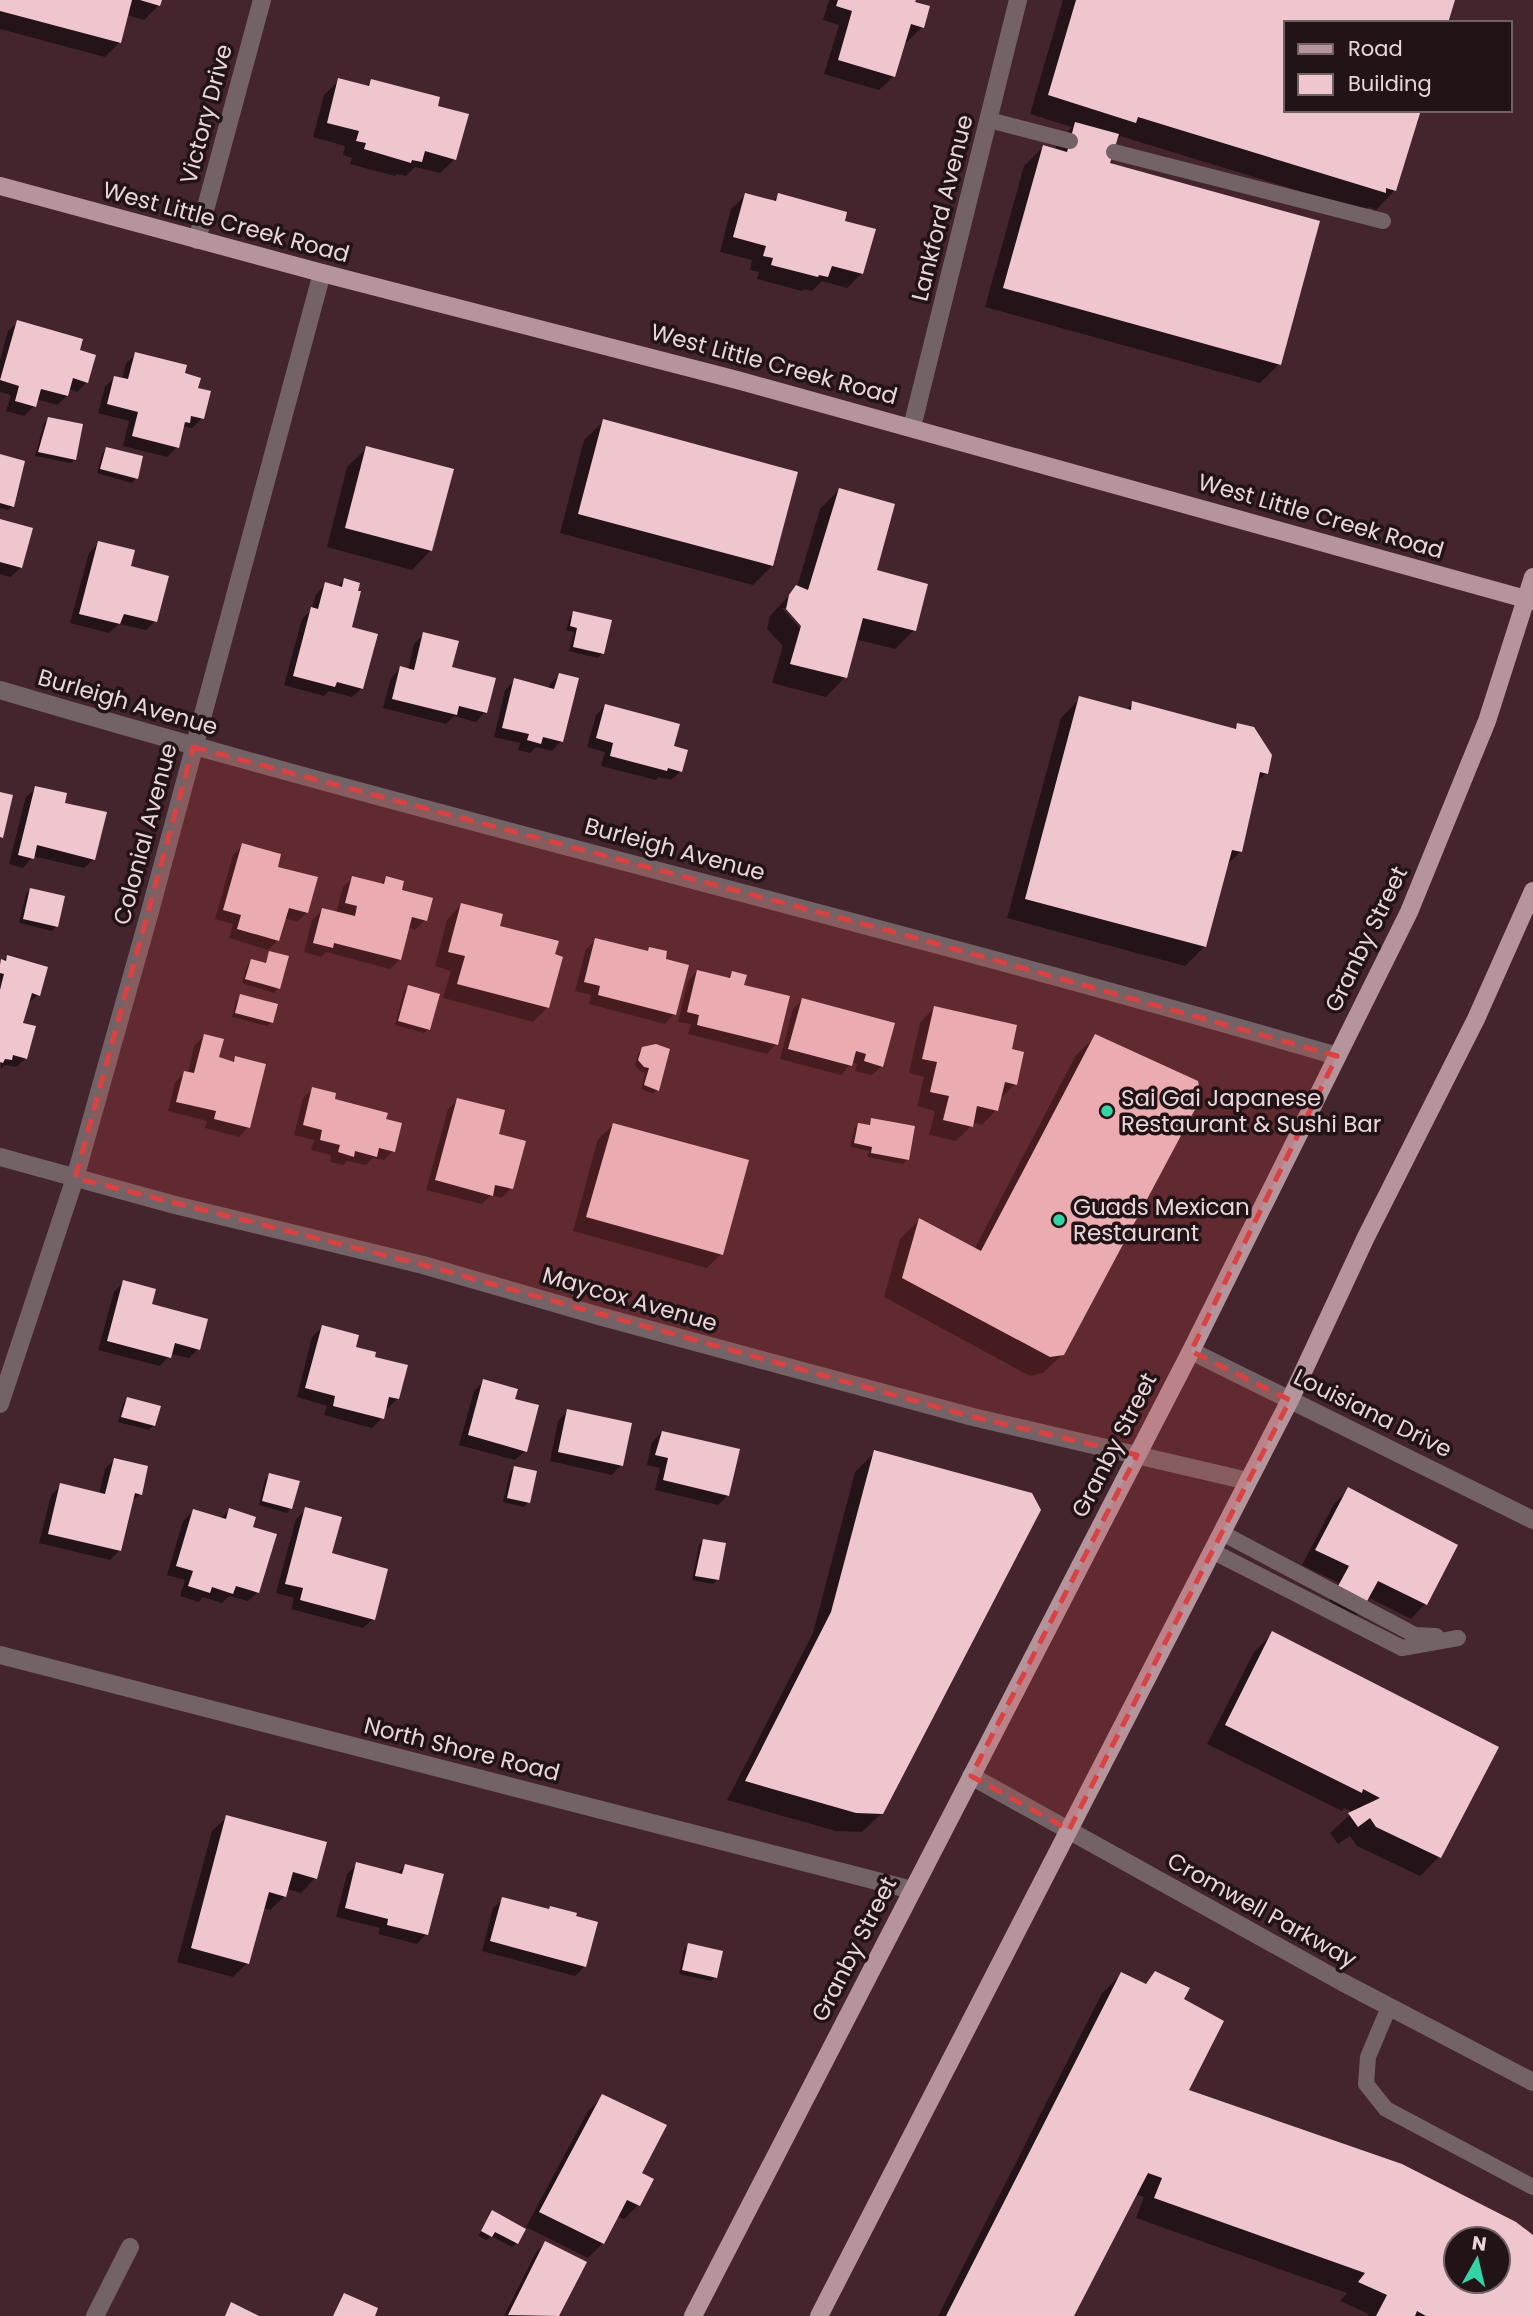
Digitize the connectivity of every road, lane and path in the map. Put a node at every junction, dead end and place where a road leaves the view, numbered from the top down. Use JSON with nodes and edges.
{"nodes":[{"id":1,"x":262,"y":0,"type":"edge"},
{"id":2,"x":1018,"y":0,"type":"edge"},
{"id":3,"x":989,"y":120,"type":"junction"},
{"id":4,"x":1070,"y":141,"type":"dead end"},
{"id":5,"x":1114,"y":152,"type":"dead end"},
{"id":6,"x":0,"y":186,"type":"edge"},
{"id":7,"x":1383,"y":221,"type":"dead end"},
{"id":8,"x":197,"y":240,"type":"junction"},
{"id":9,"x":322,"y":273,"type":"junction"},
{"id":10,"x":912,"y":427,"type":"junction"},
{"id":11,"x":1533,"y":577,"type":"edge"},
{"id":12,"x":1530,"y":600,"type":"edge"},
{"id":13,"x":0,"y":690,"type":"edge"},
{"id":14,"x":193,"y":747,"type":"junction"},
{"id":15,"x":1533,"y":891,"type":"edge"},
{"id":16,"x":1337,"y":1056,"type":"junction"},
{"id":17,"x":0,"y":1157,"type":"edge"},
{"id":18,"x":75,"y":1178,"type":"junction"},
{"id":19,"x":1191,"y":1351,"type":"junction"},
{"id":20,"x":1290,"y":1400,"type":"junction"},
{"id":21,"x":0,"y":1404,"type":"edge"},
{"id":22,"x":1137,"y":1455,"type":"junction"},
{"id":23,"x":1248,"y":1481,"type":"junction"},
{"id":24,"x":1533,"y":1520,"type":"edge"},
{"id":25,"x":1222,"y":1533,"type":"junction"},
{"id":26,"x":1212,"y":1551,"type":"junction"},
{"id":27,"x":0,"y":1655,"type":"edge"},
{"id":28,"x":971,"y":1776,"type":"junction"},
{"id":29,"x":1069,"y":1830,"type":"junction"},
{"id":30,"x":912,"y":1890,"type":"junction"},
{"id":31,"x":1389,"y":2007,"type":"junction"},
{"id":32,"x":1533,"y":2082,"type":"edge"},
{"id":33,"x":1533,"y":2187,"type":"edge"},
{"id":34,"x":130,"y":2247,"type":"dead end"},
{"id":35,"x":95,"y":2316,"type":"edge"},
{"id":36,"x":693,"y":2316,"type":"edge"},
{"id":37,"x":819,"y":2316,"type":"edge"}],
"edges":[{"from":1,"to":8,"type":"street","name":"Victory Drive"},
{"from":2,"to":3,"type":"street","name":"Lankford Avenue"},
{"from":3,"to":4,"type":"lane"},
{"from":3,"to":10,"type":"street","name":"Lankford Avenue"},
{"from":5,"to":7,"type":"lane"},
{"from":6,"to":8,"type":"main road","name":"West Little Creek Road"},
{"from":8,"to":9,"type":"main road","name":"West Little Creek Road"},
{"from":9,"to":10,"type":"main road","name":"West Little Creek Road"},
{"from":9,"to":14,"type":"street","name":"Colonial Avenue"},
{"from":10,"to":12,"type":"main road","name":"West Little Creek Road"},
{"from":11,"to":12,"type":"main road","name":"Granby Street"},
{"from":12,"to":16,"type":"main road","name":"Granby Street"},
{"from":13,"to":14,"type":"street","name":"Burleigh Avenue"},
{"from":14,"to":16,"type":"street","name":"Burleigh Avenue"},
{"from":14,"to":18,"type":"street","name":"Colonial Avenue"},
{"from":15,"to":20,"type":"main road"},
{"from":16,"to":19,"type":"main road","name":"Granby Street"},
{"from":17,"to":18,"type":"street","name":"Maycox Avenue"},
{"from":18,"to":21,"type":"street","name":"Colonial Avenue"},
{"from":18,"to":22,"type":"street","name":"Maycox Avenue"},
{"from":19,"to":20,"type":"street","name":"Louisiana Drive"},
{"from":19,"to":22,"type":"main road","name":"Granby Street"},
{"from":20,"to":23,"type":"main road"},
{"from":20,"to":24,"type":"street","name":"Louisiana Drive"},
{"from":22,"to":23,"type":"street","name":"Maycox Avenue"},
{"from":22,"to":28,"type":"main road","name":"Granby Street"},
{"from":23,"to":25,"type":"main road"},
{"from":25,"to":26,"type":"main road"},
{"from":25,"to":26,"type":"lane"},
{"from":26,"to":29,"type":"main road"},
{"from":27,"to":30,"type":"street","name":"North Shore Road"},
{"from":28,"to":29,"type":"street","name":"Cromwell Parkway"},
{"from":28,"to":30,"type":"main road","name":"Granby Street"},
{"from":29,"to":31,"type":"street","name":"Cromwell Parkway"},
{"from":29,"to":37,"type":"main road"},
{"from":30,"to":36,"type":"main road","name":"Granby Street"},
{"from":31,"to":32,"type":"street","name":"Cromwell Parkway"},
{"from":31,"to":33,"type":"lane"},
{"from":34,"to":35,"type":"street"}]}
